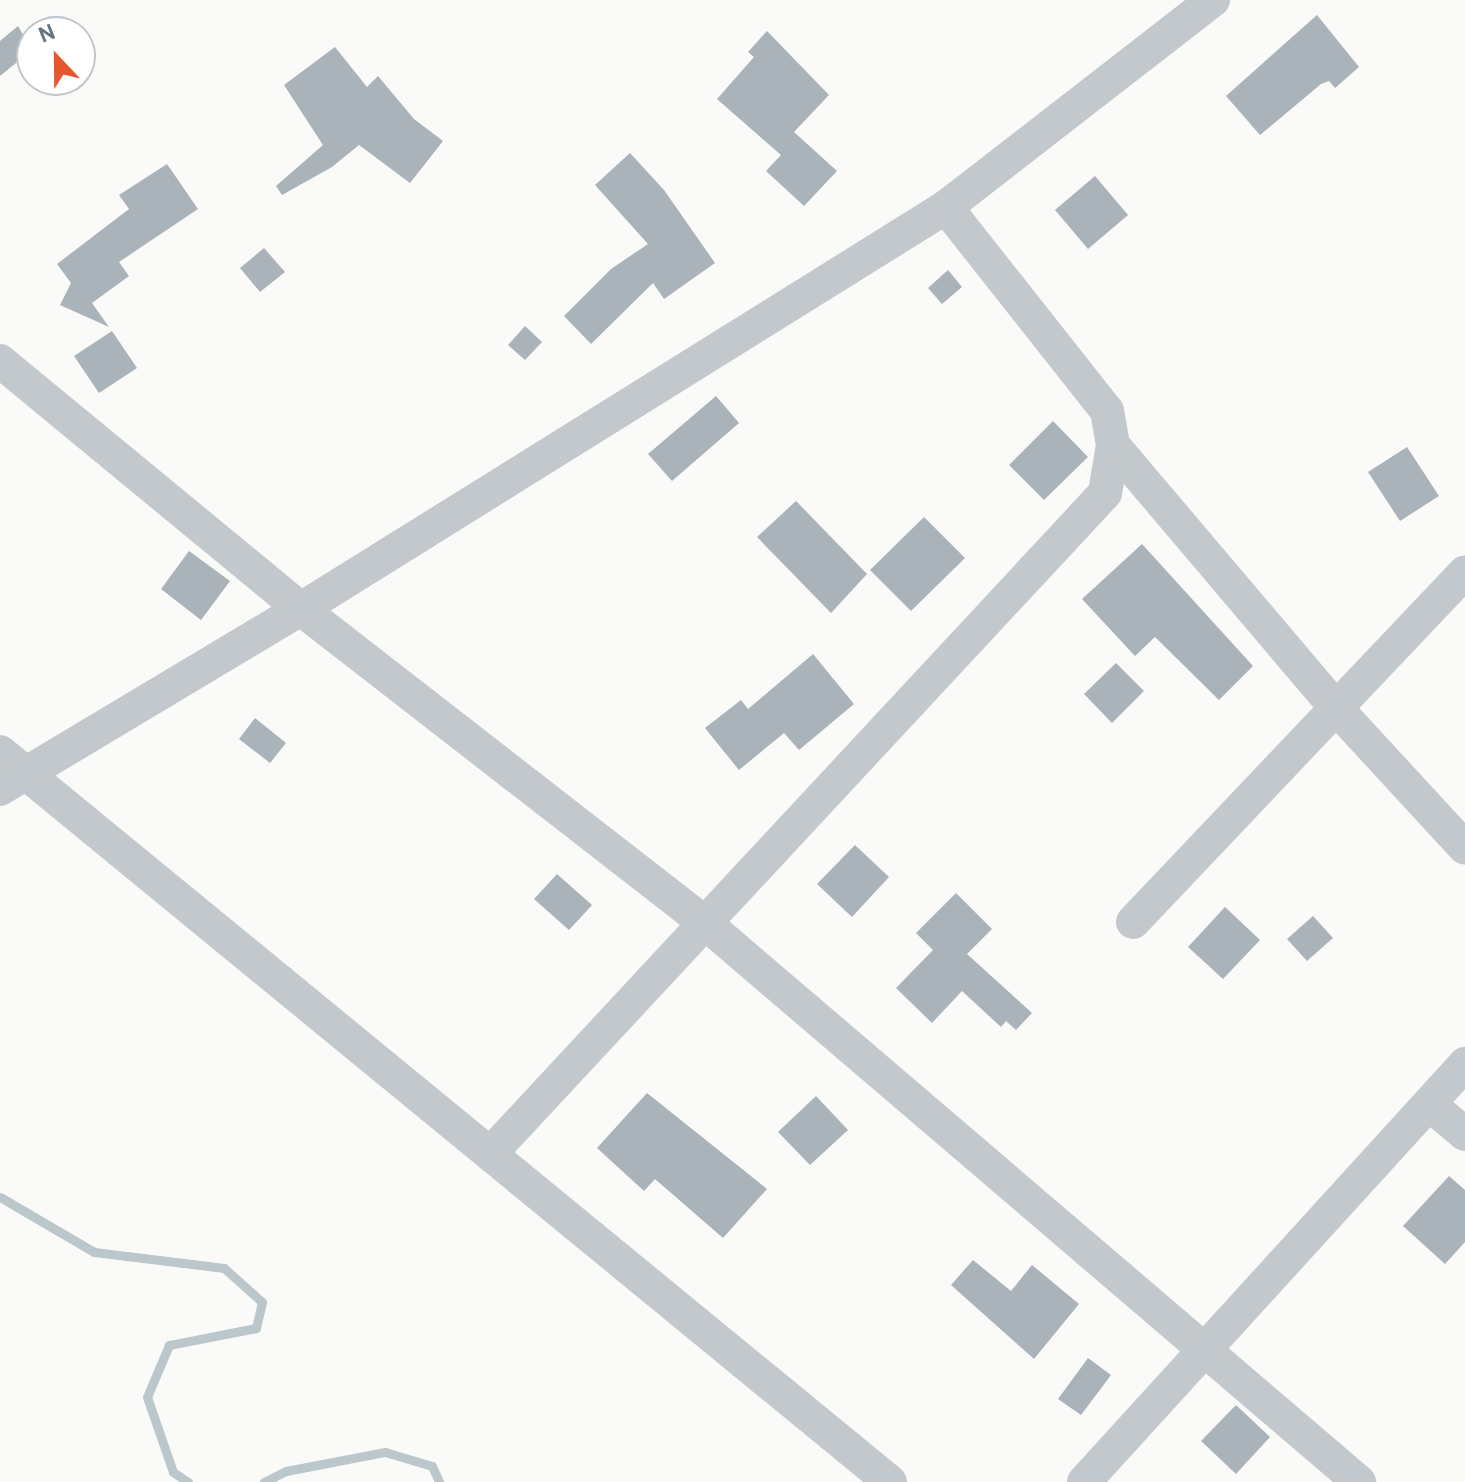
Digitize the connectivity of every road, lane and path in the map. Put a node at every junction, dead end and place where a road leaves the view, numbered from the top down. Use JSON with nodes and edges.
{"nodes":[{"id":1,"x":1213,"y":0,"type":"edge"},
{"id":2,"x":946,"y":207,"type":"junction"},
{"id":3,"x":0,"y":361,"type":"edge"},
{"id":4,"x":1113,"y":445,"type":"junction"},
{"id":5,"x":1465,"y":572,"type":"edge"},
{"id":6,"x":301,"y":609,"type":"junction"},
{"id":7,"x":1336,"y":708,"type":"junction"},
{"id":8,"x":0,"y":752,"type":"edge"},
{"id":9,"x":13,"y":781,"type":"edge"},
{"id":10,"x":1465,"y":848,"type":"edge"},
{"id":11,"x":704,"y":922,"type":"junction"},
{"id":12,"x":1133,"y":922,"type":"dead end"},
{"id":13,"x":1465,"y":1064,"type":"edge"},
{"id":14,"x":1429,"y":1104,"type":"junction"},
{"id":15,"x":1465,"y":1134,"type":"edge"},
{"id":16,"x":490,"y":1154,"type":"junction"},
{"id":17,"x":1208,"y":1351,"type":"junction"},
{"id":18,"x":890,"y":1482,"type":"edge"},
{"id":19,"x":1084,"y":1482,"type":"edge"},
{"id":20,"x":1359,"y":1482,"type":"edge"}],
"edges":[{"from":1,"to":2,"type":"street"},
{"from":2,"to":4,"type":"street"},
{"from":2,"to":6,"type":"street"},
{"from":3,"to":6,"type":"street"},
{"from":4,"to":7,"type":"street"},
{"from":4,"to":11,"type":"street"},
{"from":5,"to":7,"type":"street"},
{"from":6,"to":9,"type":"street"},
{"from":6,"to":11,"type":"street"},
{"from":7,"to":10,"type":"street"},
{"from":7,"to":12,"type":"street"},
{"from":8,"to":9,"type":"street"},
{"from":9,"to":16,"type":"street"},
{"from":11,"to":16,"type":"street"},
{"from":11,"to":17,"type":"street"},
{"from":13,"to":14,"type":"street"},
{"from":14,"to":15,"type":"street"},
{"from":14,"to":17,"type":"street"},
{"from":16,"to":18,"type":"street"},
{"from":17,"to":19,"type":"street"},
{"from":17,"to":20,"type":"street"}]}
